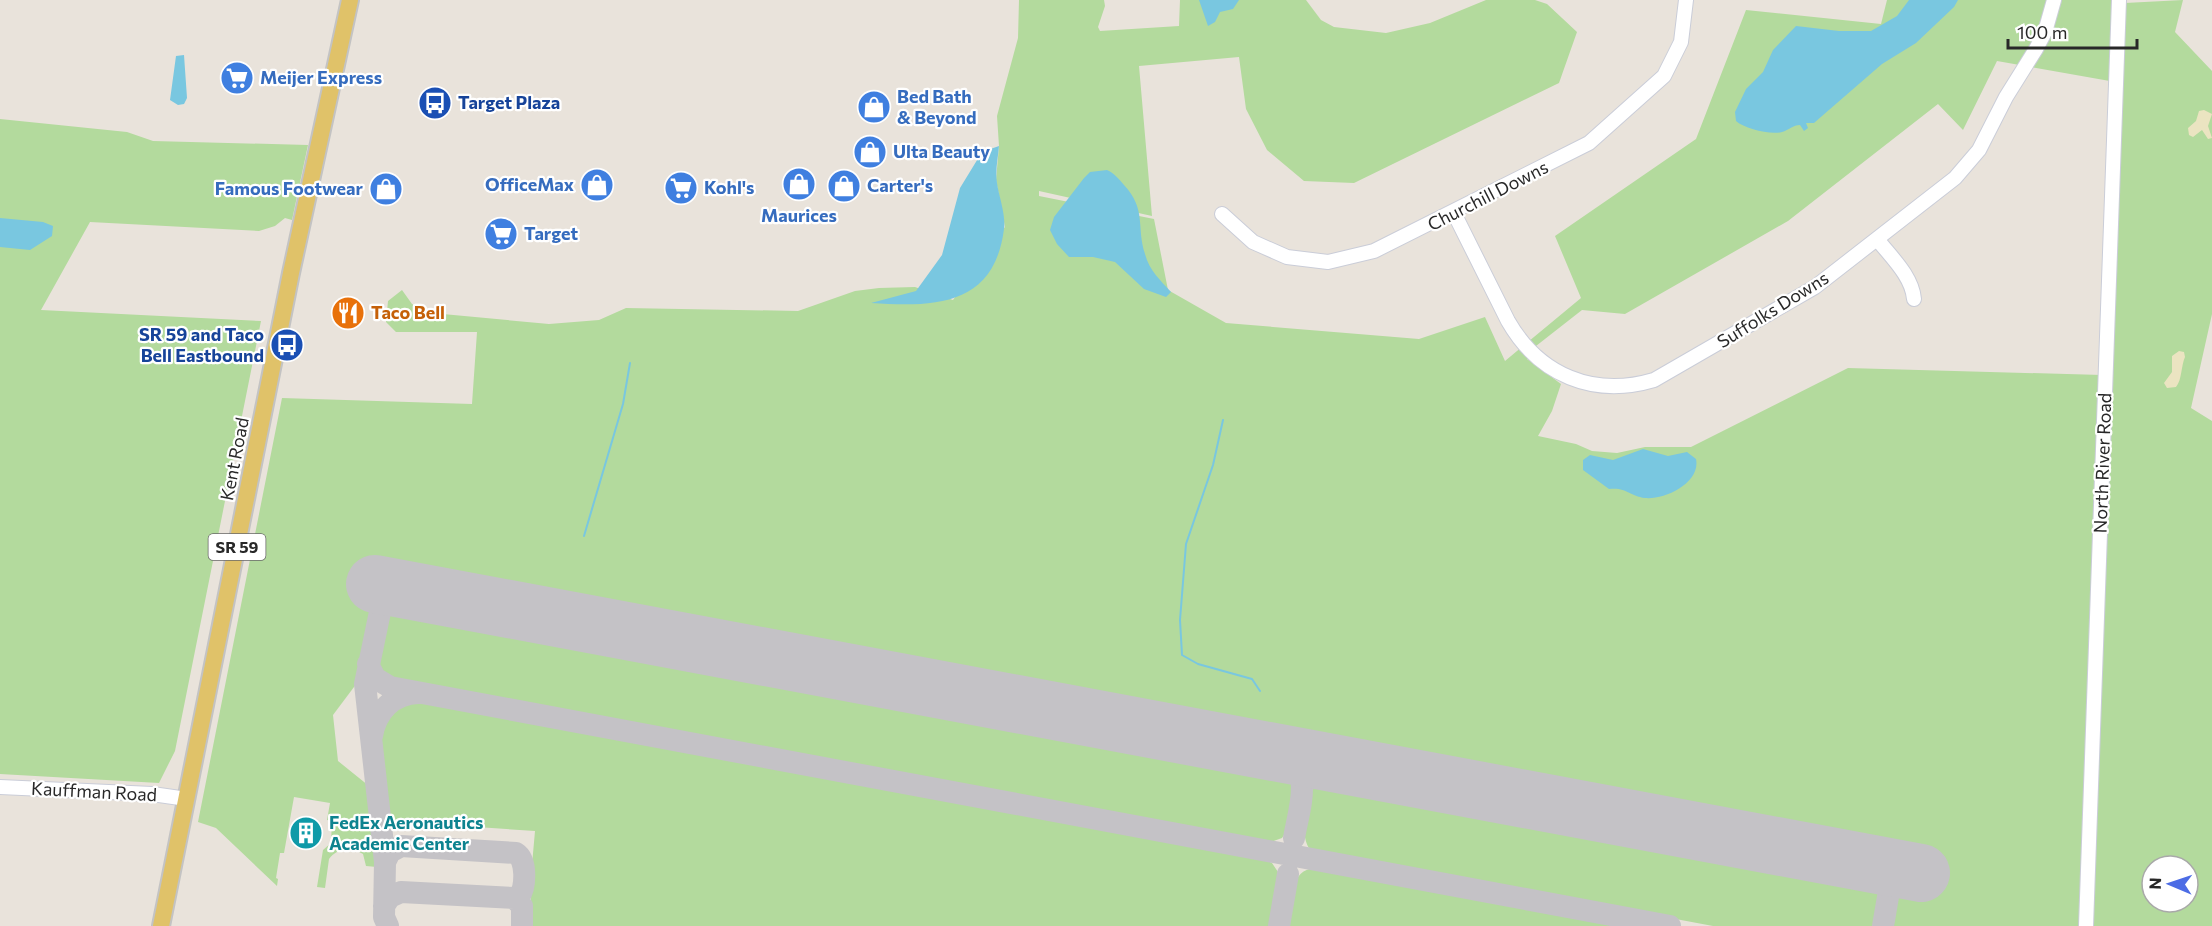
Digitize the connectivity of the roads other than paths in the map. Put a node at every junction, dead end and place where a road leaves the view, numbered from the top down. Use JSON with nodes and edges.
{"nodes":[{"id":1,"x":350,"y":0,"type":"edge"},
{"id":2,"x":1686,"y":0,"type":"edge"},
{"id":3,"x":2054,"y":0,"type":"edge"},
{"id":4,"x":2119,"y":0,"type":"edge"},
{"id":5,"x":1454,"y":213,"type":"junction"},
{"id":6,"x":1221,"y":214,"type":"dead end"},
{"id":7,"x":1877,"y":239,"type":"junction"},
{"id":8,"x":1914,"y":299,"type":"dead end"},
{"id":9,"x":0,"y":787,"type":"edge"},
{"id":10,"x":187,"y":799,"type":"junction"},
{"id":11,"x":161,"y":926,"type":"edge"},
{"id":12,"x":2086,"y":926,"type":"edge"}],
"edges":[{"from":1,"to":10,"type":"main road","name":"Kent Road","number":"SR 59"},
{"from":2,"to":5,"type":"street","name":"Churchill Downs"},
{"from":3,"to":7,"type":"street","name":"Suffolks Downs"},
{"from":4,"to":12,"type":"street","name":"North River Road"},
{"from":5,"to":6,"type":"street","name":"Churchill Downs"},
{"from":5,"to":7,"type":"street","name":"Suffolks Downs"},
{"from":7,"to":8,"type":"street"},
{"from":9,"to":10,"type":"street","name":"Kauffman Road"},
{"from":10,"to":11,"type":"main road","name":"Kent Road","number":"SR 59"}]}
